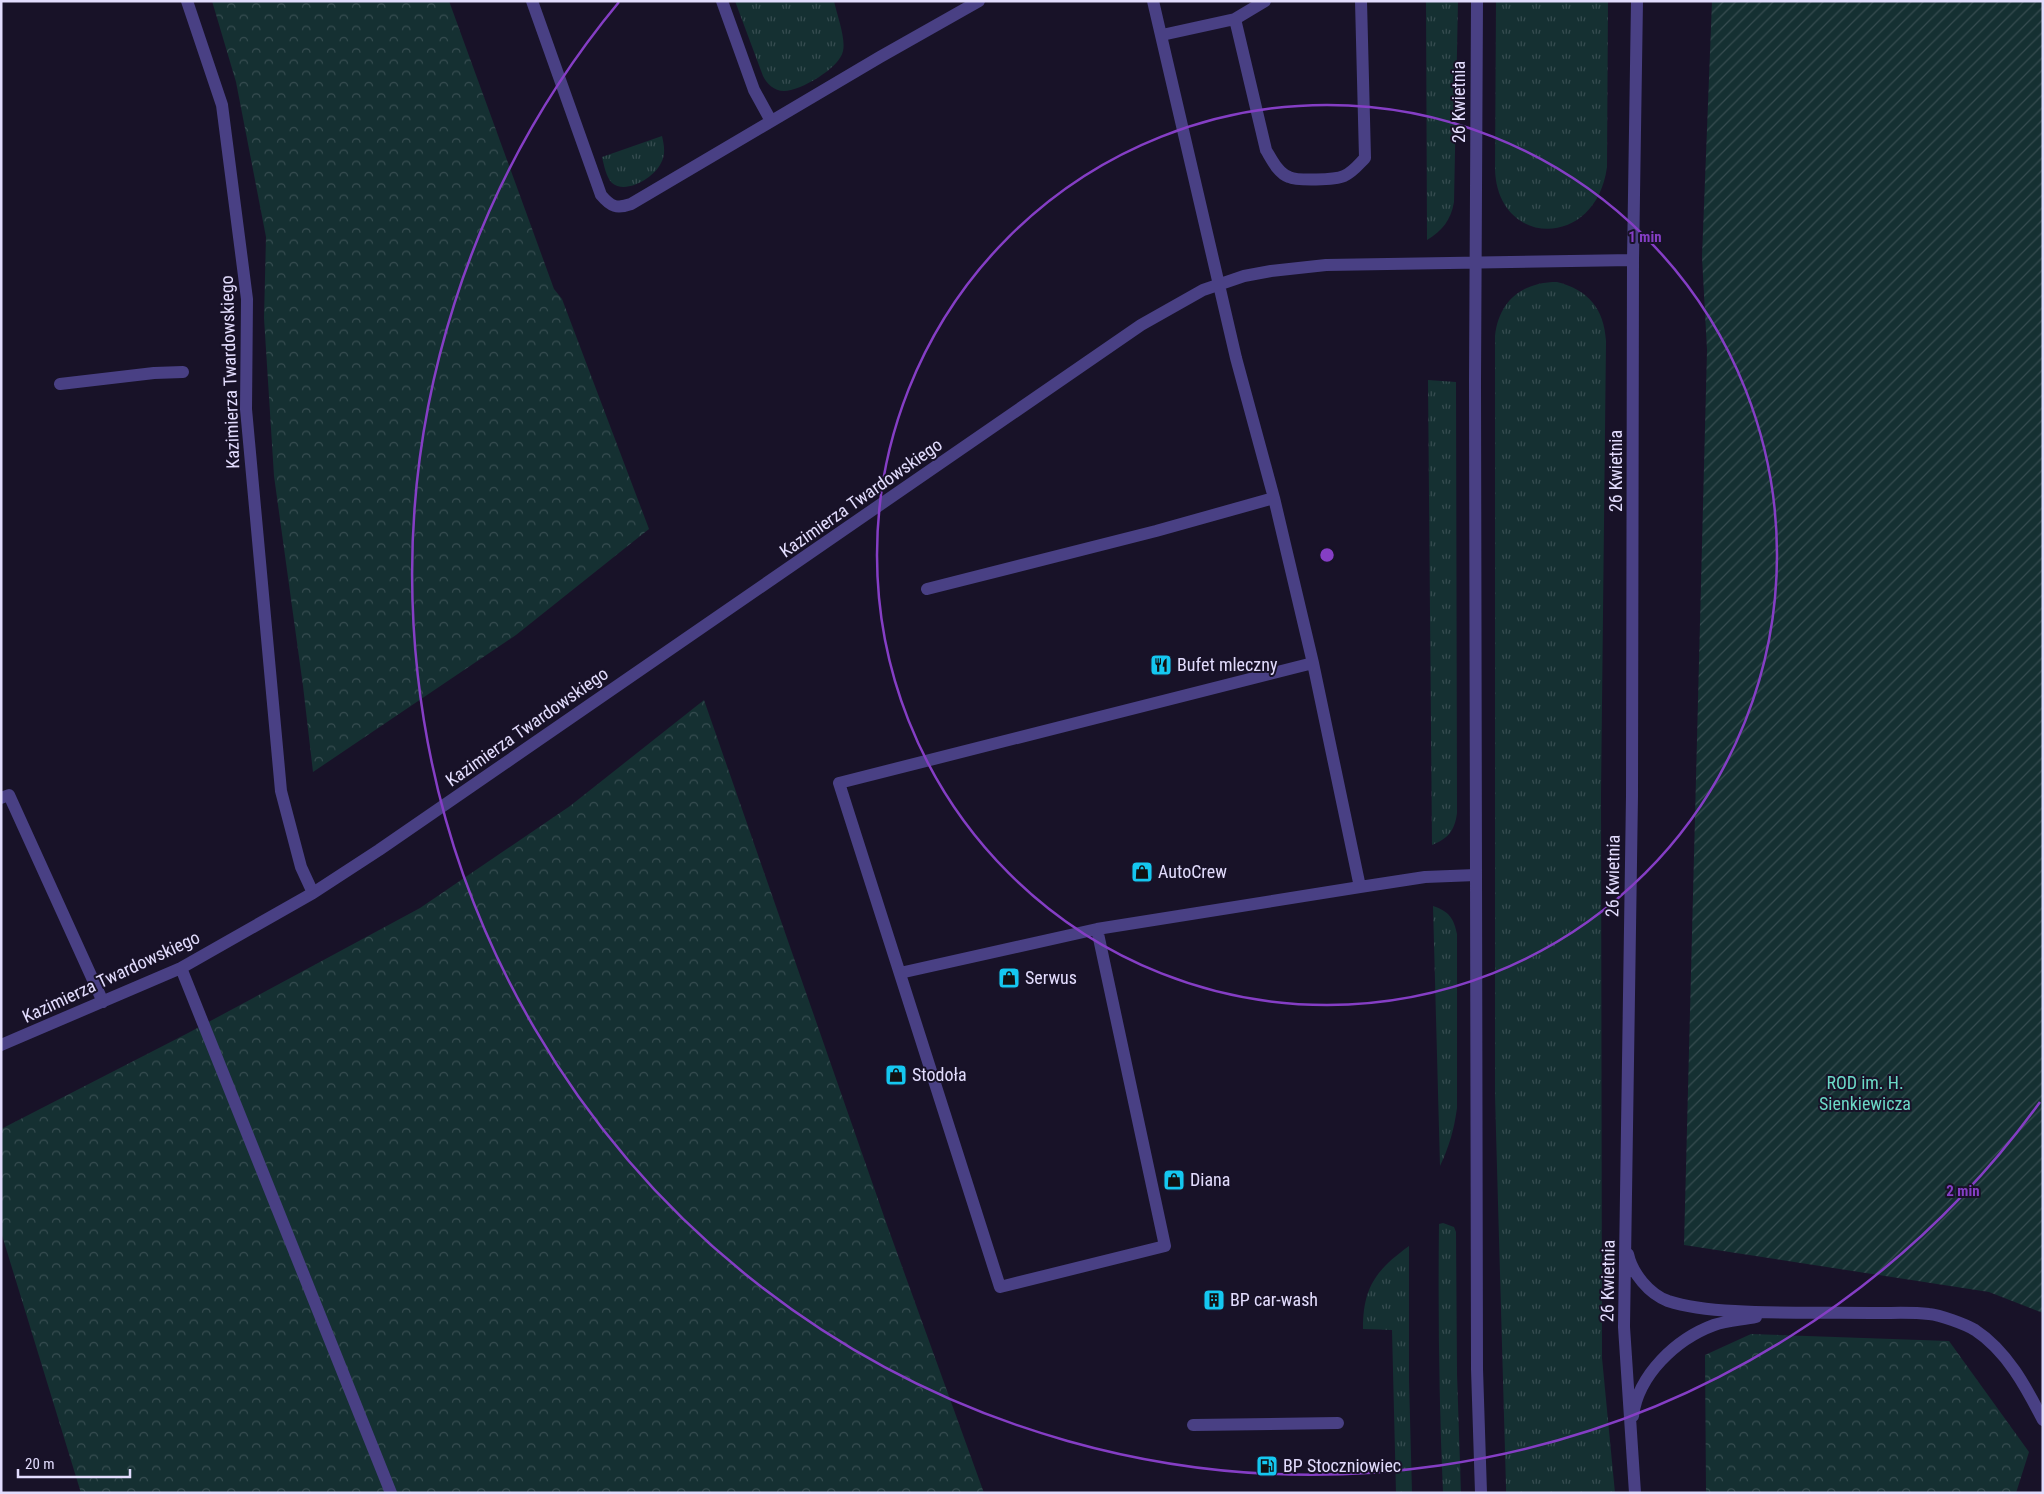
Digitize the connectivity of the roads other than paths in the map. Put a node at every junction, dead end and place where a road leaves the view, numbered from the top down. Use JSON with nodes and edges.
{"nodes":[{"id":1,"x":187,"y":1,"type":"edge"},
{"id":2,"x":532,"y":1,"type":"edge"},
{"id":3,"x":722,"y":1,"type":"edge"},
{"id":4,"x":979,"y":1,"type":"edge"},
{"id":5,"x":1153,"y":1,"type":"edge"},
{"id":6,"x":1265,"y":1,"type":"edge"},
{"id":7,"x":1361,"y":1,"type":"edge"},
{"id":8,"x":1477,"y":1,"type":"edge"},
{"id":9,"x":1637,"y":1,"type":"edge"},
{"id":10,"x":1235,"y":19,"type":"junction"},
{"id":11,"x":1162,"y":35,"type":"junction"},
{"id":12,"x":771,"y":121,"type":"junction"},
{"id":13,"x":1633,"y":260,"type":"junction"},
{"id":14,"x":1476,"y":263,"type":"junction"},
{"id":15,"x":1220,"y":284,"type":"junction"},
{"id":16,"x":183,"y":372,"type":"dead end"},
{"id":17,"x":60,"y":384,"type":"dead end"},
{"id":18,"x":1274,"y":498,"type":"junction"},
{"id":19,"x":927,"y":589,"type":"dead end"},
{"id":20,"x":1313,"y":663,"type":"junction"},
{"id":21,"x":1,"y":798,"type":"edge"},
{"id":22,"x":1476,"y":875,"type":"junction"},
{"id":23,"x":1360,"y":887,"type":"junction"},
{"id":24,"x":313,"y":893,"type":"junction"},
{"id":25,"x":1097,"y":929,"type":"junction"},
{"id":26,"x":181,"y":968,"type":"junction"},
{"id":27,"x":900,"y":973,"type":"junction"},
{"id":28,"x":103,"y":1002,"type":"junction"},
{"id":29,"x":1,"y":1045,"type":"edge"},
{"id":30,"x":1626,"y":1236,"type":"junction"},
{"id":31,"x":1776,"y":1314,"type":"junction"},
{"id":32,"x":2043,"y":1419,"type":"edge"},
{"id":33,"x":1338,"y":1423,"type":"dead end"},
{"id":34,"x":1193,"y":1425,"type":"dead end"},
{"id":35,"x":1630,"y":1434,"type":"junction"},
{"id":36,"x":391,"y":1493,"type":"edge"},
{"id":37,"x":1481,"y":1493,"type":"edge"},
{"id":38,"x":1635,"y":1493,"type":"edge"}],
"edges":[{"from":1,"to":24,"type":"street","name":"Kazimierza Twardowskiego"},
{"from":2,"to":12,"type":"street"},
{"from":3,"to":12,"type":"street"},
{"from":4,"to":12,"type":"street"},
{"from":5,"to":11,"type":"street"},
{"from":6,"to":10,"type":"street"},
{"from":7,"to":10,"type":"street"},
{"from":8,"to":14,"type":"street","name":"26 Kwietnia"},
{"from":9,"to":13,"type":"street","name":"26 Kwietnia"},
{"from":10,"to":11,"type":"street"},
{"from":11,"to":15,"type":"street"},
{"from":13,"to":14,"type":"street"},
{"from":13,"to":30,"type":"street","name":"26 Kwietnia"},
{"from":14,"to":15,"type":"street","name":"Kazimierza Twardowskiego"},
{"from":14,"to":22,"type":"street","name":"26 Kwietnia"},
{"from":15,"to":18,"type":"street"},
{"from":15,"to":24,"type":"street","name":"Kazimierza Twardowskiego"},
{"from":16,"to":17,"type":"street"},
{"from":18,"to":19,"type":"street"},
{"from":18,"to":20,"type":"street"},
{"from":20,"to":23,"type":"street"},
{"from":20,"to":27,"type":"street"},
{"from":21,"to":28,"type":"street"},
{"from":22,"to":23,"type":"street"},
{"from":22,"to":37,"type":"street","name":"26 Kwietnia"},
{"from":23,"to":25,"type":"street"},
{"from":24,"to":26,"type":"street","name":"Kazimierza Twardowskiego"},
{"from":25,"to":27,"type":"street"},
{"from":25,"to":27,"type":"street"},
{"from":26,"to":28,"type":"street","name":"Kazimierza Twardowskiego"},
{"from":26,"to":36,"type":"street"},
{"from":28,"to":29,"type":"street","name":"Kazimierza Twardowskiego"},
{"from":30,"to":31,"type":"street"},
{"from":30,"to":35,"type":"street","name":"26 Kwietnia"},
{"from":31,"to":32,"type":"street"},
{"from":31,"to":35,"type":"street"},
{"from":33,"to":34,"type":"street"},
{"from":35,"to":38,"type":"street","name":"26 Kwietnia"}]}
